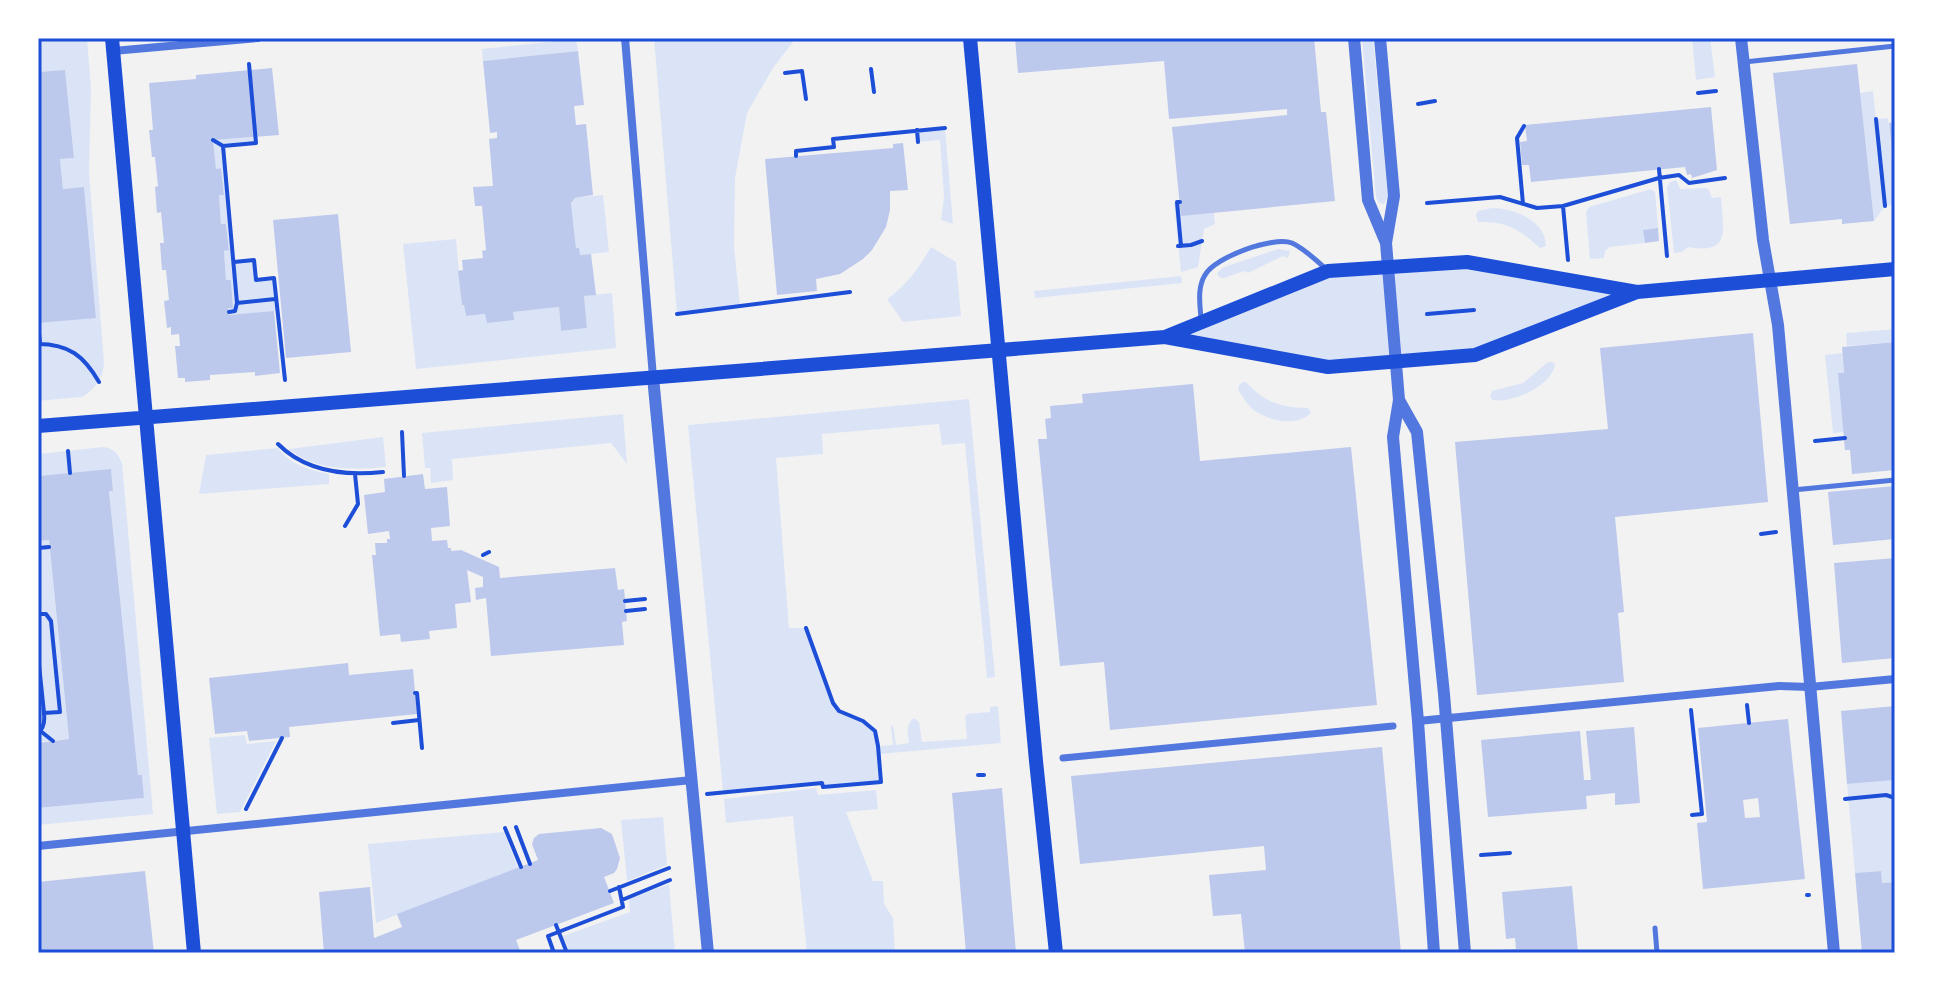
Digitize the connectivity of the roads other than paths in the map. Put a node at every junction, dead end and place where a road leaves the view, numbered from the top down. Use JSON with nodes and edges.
{"nodes":[{"id":1,"x":258,"y":38,"type":"edge"},
{"id":2,"x":625,"y":38,"type":"edge"},
{"id":3,"x":970,"y":38,"type":"edge"},
{"id":4,"x":1354,"y":38,"type":"edge"},
{"id":5,"x":1380,"y":38,"type":"edge"},
{"id":6,"x":1741,"y":38,"type":"edge"},
{"id":7,"x":112,"y":44,"type":"edge"},
{"id":8,"x":1895,"y":46,"type":"edge"},
{"id":9,"x":1743,"y":62,"type":"junction"},
{"id":10,"x":1386,"y":243,"type":"junction"},
{"id":11,"x":1387,"y":267,"type":"junction"},
{"id":12,"x":1895,"y":269,"type":"edge"},
{"id":13,"x":1328,"y":271,"type":"junction"},
{"id":14,"x":1769,"y":280,"type":"junction"},
{"id":15,"x":1637,"y":292,"type":"junction"},
{"id":16,"x":1201,"y":323,"type":"junction"},
{"id":17,"x":1165,"y":337,"type":"junction"},
{"id":18,"x":1000,"y":349,"type":"junction"},
{"id":19,"x":1397,"y":362,"type":"junction"},
{"id":20,"x":653,"y":377,"type":"junction"},
{"id":21,"x":1399,"y":400,"type":"junction"},
{"id":22,"x":146,"y":418,"type":"junction"},
{"id":23,"x":38,"y":426,"type":"edge"},
{"id":24,"x":1895,"y":480,"type":"edge"},
{"id":25,"x":1793,"y":490,"type":"junction"},
{"id":26,"x":1895,"y":679,"type":"edge"},
{"id":27,"x":1810,"y":687,"type":"junction"},
{"id":28,"x":1445,"y":718,"type":"junction"},
{"id":29,"x":1418,"y":721,"type":"junction"},
{"id":30,"x":1393,"y":726,"type":"dead end"},
{"id":31,"x":1063,"y":758,"type":"dead end"},
{"id":32,"x":692,"y":780,"type":"junction"},
{"id":33,"x":183,"y":831,"type":"junction"},
{"id":34,"x":38,"y":846,"type":"edge"},
{"id":35,"x":1655,"y":928,"type":"dead end"},
{"id":36,"x":194,"y":953,"type":"edge"},
{"id":37,"x":708,"y":953,"type":"edge"},
{"id":38,"x":1056,"y":953,"type":"edge"},
{"id":39,"x":1434,"y":953,"type":"edge"},
{"id":40,"x":1465,"y":953,"type":"edge"},
{"id":41,"x":1657,"y":953,"type":"edge"},
{"id":42,"x":1834,"y":953,"type":"edge"}],
"edges":[{"from":1,"to":7,"type":"street"},
{"from":2,"to":20,"type":"street"},
{"from":3,"to":18,"type":"main road"},
{"from":4,"to":10,"type":"street"},
{"from":5,"to":10,"type":"street"},
{"from":6,"to":9,"type":"street"},
{"from":7,"to":22,"type":"main road"},
{"from":8,"to":9,"type":"lane"},
{"from":9,"to":14,"type":"street"},
{"from":10,"to":11,"type":"street"},
{"from":11,"to":13,"type":"main road"},
{"from":11,"to":15,"type":"main road"},
{"from":11,"to":19,"type":"street"},
{"from":12,"to":14,"type":"main road"},
{"from":13,"to":16,"type":"main road"},
{"from":13,"to":16,"type":"lane"},
{"from":14,"to":15,"type":"main road"},
{"from":14,"to":25,"type":"street"},
{"from":15,"to":19,"type":"main road"},
{"from":16,"to":17,"type":"main road"},
{"from":17,"to":18,"type":"main road"},
{"from":17,"to":19,"type":"main road"},
{"from":18,"to":20,"type":"main road"},
{"from":18,"to":38,"type":"main road"},
{"from":19,"to":21,"type":"street"},
{"from":20,"to":22,"type":"main road"},
{"from":20,"to":32,"type":"street"},
{"from":21,"to":28,"type":"street"},
{"from":21,"to":29,"type":"street"},
{"from":22,"to":23,"type":"main road"},
{"from":22,"to":33,"type":"main road"},
{"from":24,"to":25,"type":"lane"},
{"from":25,"to":27,"type":"street"},
{"from":26,"to":27,"type":"street"},
{"from":27,"to":28,"type":"street"},
{"from":27,"to":42,"type":"street"},
{"from":28,"to":29,"type":"street"},
{"from":28,"to":40,"type":"street"},
{"from":29,"to":39,"type":"street"},
{"from":30,"to":31,"type":"street"},
{"from":32,"to":33,"type":"street"},
{"from":32,"to":37,"type":"street"},
{"from":33,"to":34,"type":"street"},
{"from":33,"to":36,"type":"main road"},
{"from":35,"to":41,"type":"lane"}]}
